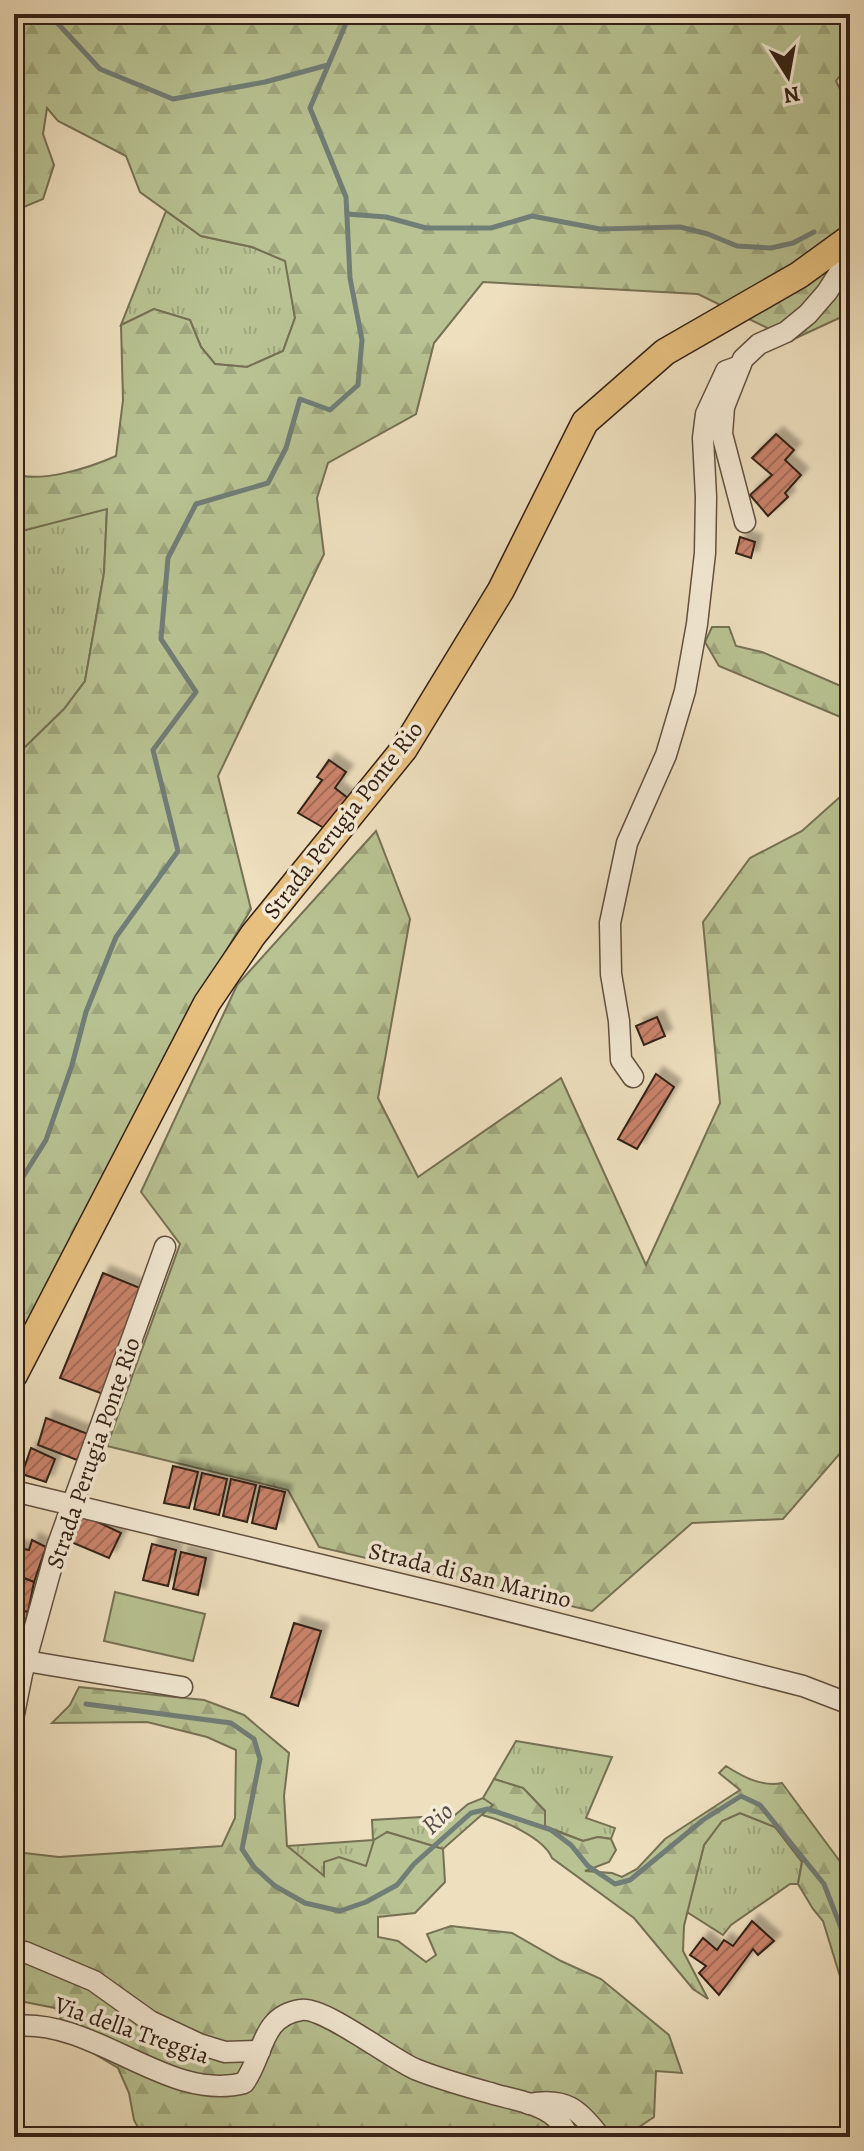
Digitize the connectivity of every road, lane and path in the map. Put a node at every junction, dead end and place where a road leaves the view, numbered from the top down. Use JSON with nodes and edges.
{"nodes":[{"id":1,"x":850,"y":238,"type":"edge"},
{"id":2,"x":850,"y":256,"type":"edge"},
{"id":3,"x":740,"y":366,"type":"junction"},
{"id":4,"x":745,"y":522,"type":"dead end"},
{"id":5,"x":633,"y":1077,"type":"dead end"},
{"id":6,"x":165,"y":1247,"type":"dead end"},
{"id":7,"x":14,"y":1375,"type":"edge"},
{"id":8,"x":14,"y":1491,"type":"edge"},
{"id":9,"x":75,"y":1505,"type":"junction"},
{"id":10,"x":26,"y":1661,"type":"junction"},
{"id":11,"x":182,"y":1687,"type":"dead end"},
{"id":12,"x":850,"y":1704,"type":"edge"},
{"id":13,"x":14,"y":1714,"type":"edge"},
{"id":14,"x":14,"y":1953,"type":"edge"},
{"id":15,"x":14,"y":2026,"type":"edge"},
{"id":16,"x":260,"y":2051,"type":"junction"},
{"id":17,"x":529,"y":2104,"type":"junction"},
{"id":18,"x":569,"y":2137,"type":"edge"},
{"id":19,"x":600,"y":2137,"type":"edge"}],
"edges":[{"from":1,"to":7,"type":"main road","name":"Strada Perugia Ponte Rio"},
{"from":2,"to":3,"type":"street"},
{"from":3,"to":4,"type":"street"},
{"from":3,"to":5,"type":"street"},
{"from":6,"to":9,"type":"street","name":"Strada Perugia Ponte Rio"},
{"from":8,"to":9,"type":"street","name":"Strada di San Marino"},
{"from":9,"to":10,"type":"street","name":"Strada Perugia Ponte Rio"},
{"from":9,"to":12,"type":"street","name":"Strada di San Marino"},
{"from":10,"to":11,"type":"street"},
{"from":10,"to":13,"type":"street","name":"Strada Perugia Ponte Rio"},
{"from":14,"to":16,"type":"street","name":"Via della Treggia"},
{"from":15,"to":16,"type":"street","name":"Via della Treggia"},
{"from":16,"to":17,"type":"street","name":"Via della Treggia"},
{"from":17,"to":18,"type":"street","name":"Via della Treggia"},
{"from":17,"to":19,"type":"street"}]}
